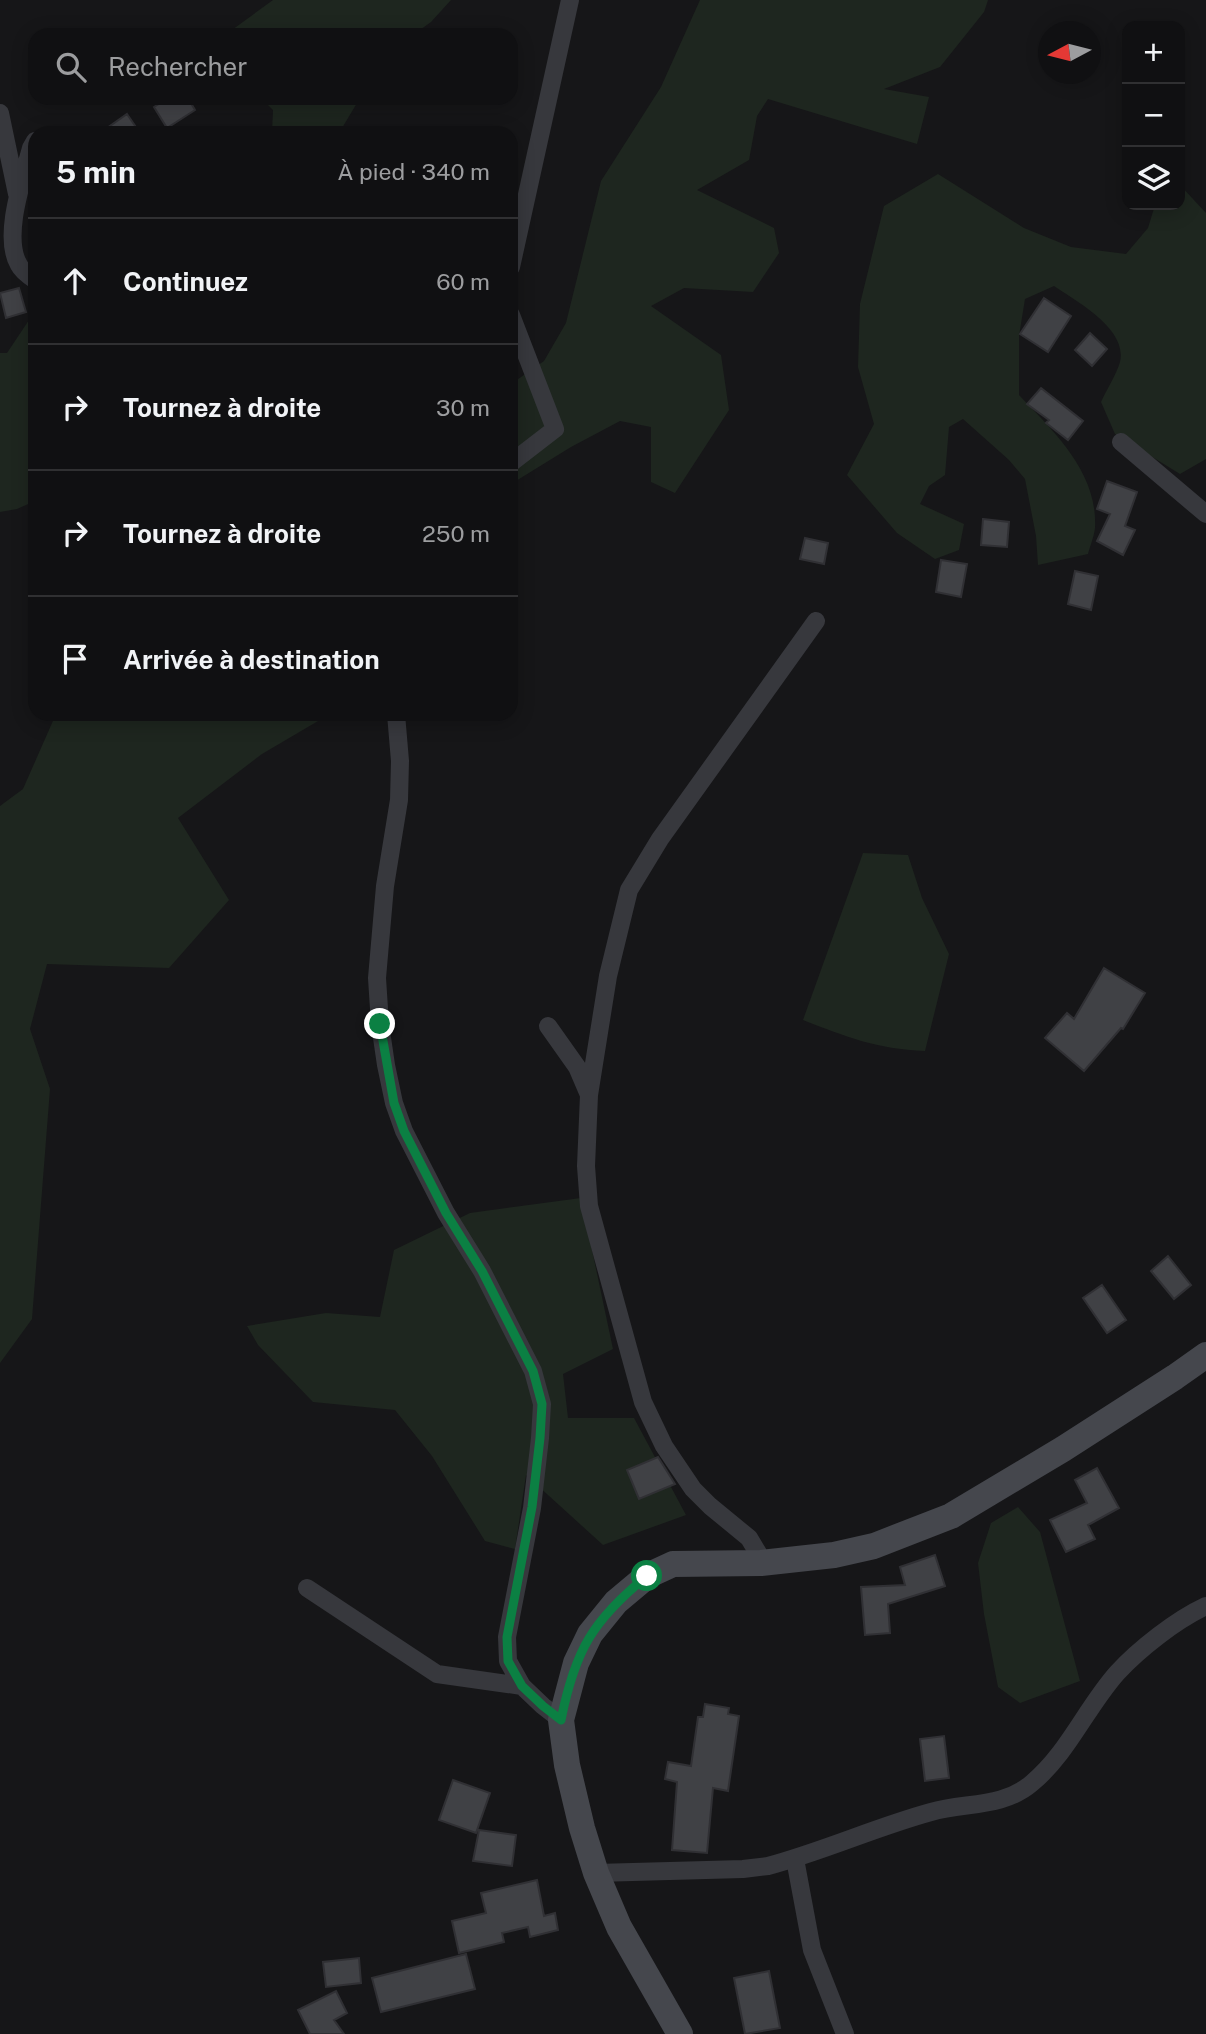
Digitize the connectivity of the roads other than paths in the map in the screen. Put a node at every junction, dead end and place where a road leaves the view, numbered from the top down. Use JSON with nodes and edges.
{"nodes":[{"id":1,"x":570,"y":0,"type":"edge"},
{"id":2,"x":0,"y":113,"type":"edge"},
{"id":3,"x":28,"y":159,"type":"edge"},
{"id":4,"x":18,"y":197,"type":"junction"},
{"id":5,"x":518,"y":235,"type":"edge"},
{"id":6,"x":28,"y":274,"type":"edge"},
{"id":7,"x":518,"y":333,"type":"edge"},
{"id":8,"x":1121,"y":443,"type":"dead end"},
{"id":9,"x":518,"y":458,"type":"edge"},
{"id":10,"x":1206,"y":514,"type":"edge"},
{"id":11,"x":816,"y":621,"type":"dead end"},
{"id":12,"x":397,"y":721,"type":"edge"},
{"id":13,"x":548,"y":1026,"type":"dead end"},
{"id":14,"x":589,"y":1096,"type":"junction"},
{"id":15,"x":1206,"y":1355,"type":"edge"},
{"id":16,"x":761,"y":1563,"type":"junction"},
{"id":17,"x":307,"y":1588,"type":"dead end"},
{"id":18,"x":1206,"y":1606,"type":"edge"},
{"id":19,"x":522,"y":1686,"type":"junction"},
{"id":20,"x":561,"y":1720,"type":"junction"},
{"id":21,"x":795,"y":1858,"type":"junction"},
{"id":22,"x":596,"y":1873,"type":"junction"},
{"id":23,"x":680,"y":2034,"type":"edge"},
{"id":24,"x":845,"y":2034,"type":"edge"}],
"edges":[{"from":1,"to":5,"type":"street"},
{"from":2,"to":4,"type":"street"},
{"from":3,"to":4,"type":"street"},
{"from":4,"to":6,"type":"street"},
{"from":7,"to":9,"type":"street"},
{"from":8,"to":10,"type":"street"},
{"from":11,"to":14,"type":"street"},
{"from":12,"to":19,"type":"street"},
{"from":13,"to":14,"type":"street"},
{"from":14,"to":16,"type":"street"},
{"from":15,"to":16,"type":"main road"},
{"from":16,"to":20,"type":"main road"},
{"from":17,"to":19,"type":"street"},
{"from":18,"to":21,"type":"street"},
{"from":19,"to":20,"type":"street"},
{"from":20,"to":22,"type":"main road"},
{"from":21,"to":22,"type":"street"},
{"from":21,"to":24,"type":"street"},
{"from":22,"to":23,"type":"main road"}]}
